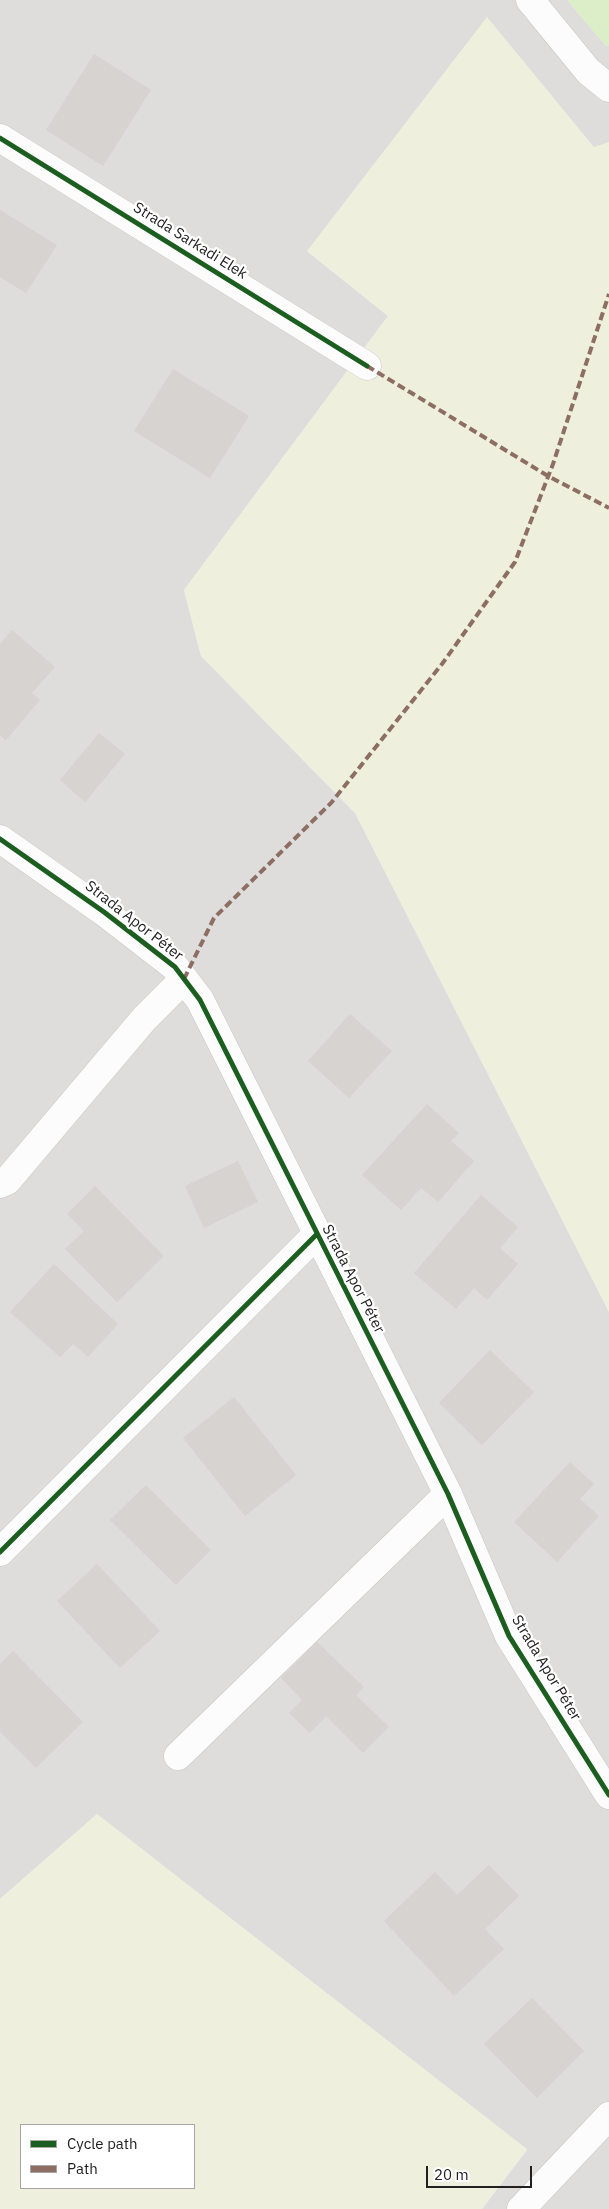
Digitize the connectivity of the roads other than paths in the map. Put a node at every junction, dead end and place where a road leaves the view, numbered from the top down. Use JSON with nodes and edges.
{"nodes":[{"id":1,"x":530,"y":0,"type":"edge"},
{"id":2,"x":609,"y":88,"type":"edge"},
{"id":3,"x":0,"y":138,"type":"edge"},
{"id":4,"x":367,"y":366,"type":"dead end"},
{"id":5,"x":0,"y":839,"type":"edge"},
{"id":6,"x":184,"y":979,"type":"junction"},
{"id":7,"x":0,"y":1184,"type":"edge"},
{"id":8,"x":316,"y":1234,"type":"junction"},
{"id":9,"x":448,"y":1494,"type":"junction"},
{"id":10,"x":0,"y":1552,"type":"edge"},
{"id":11,"x":178,"y":1756,"type":"dead end"},
{"id":12,"x":609,"y":1795,"type":"edge"},
{"id":13,"x":609,"y":2116,"type":"edge"},
{"id":14,"x":521,"y":2209,"type":"edge"}],
"edges":[{"from":1,"to":2,"type":"street"},
{"from":3,"to":4,"type":"street","name":"Strada Sarkadi Elek"},
{"from":5,"to":6,"type":"street","name":"Strada Apor Péter"},
{"from":6,"to":7,"type":"street"},
{"from":6,"to":8,"type":"street","name":"Strada Apor Péter"},
{"from":8,"to":9,"type":"street","name":"Strada Apor Péter"},
{"from":8,"to":10,"type":"street"},
{"from":9,"to":11,"type":"street"},
{"from":9,"to":12,"type":"street","name":"Strada Apor Péter"},
{"from":13,"to":14,"type":"street"}]}
